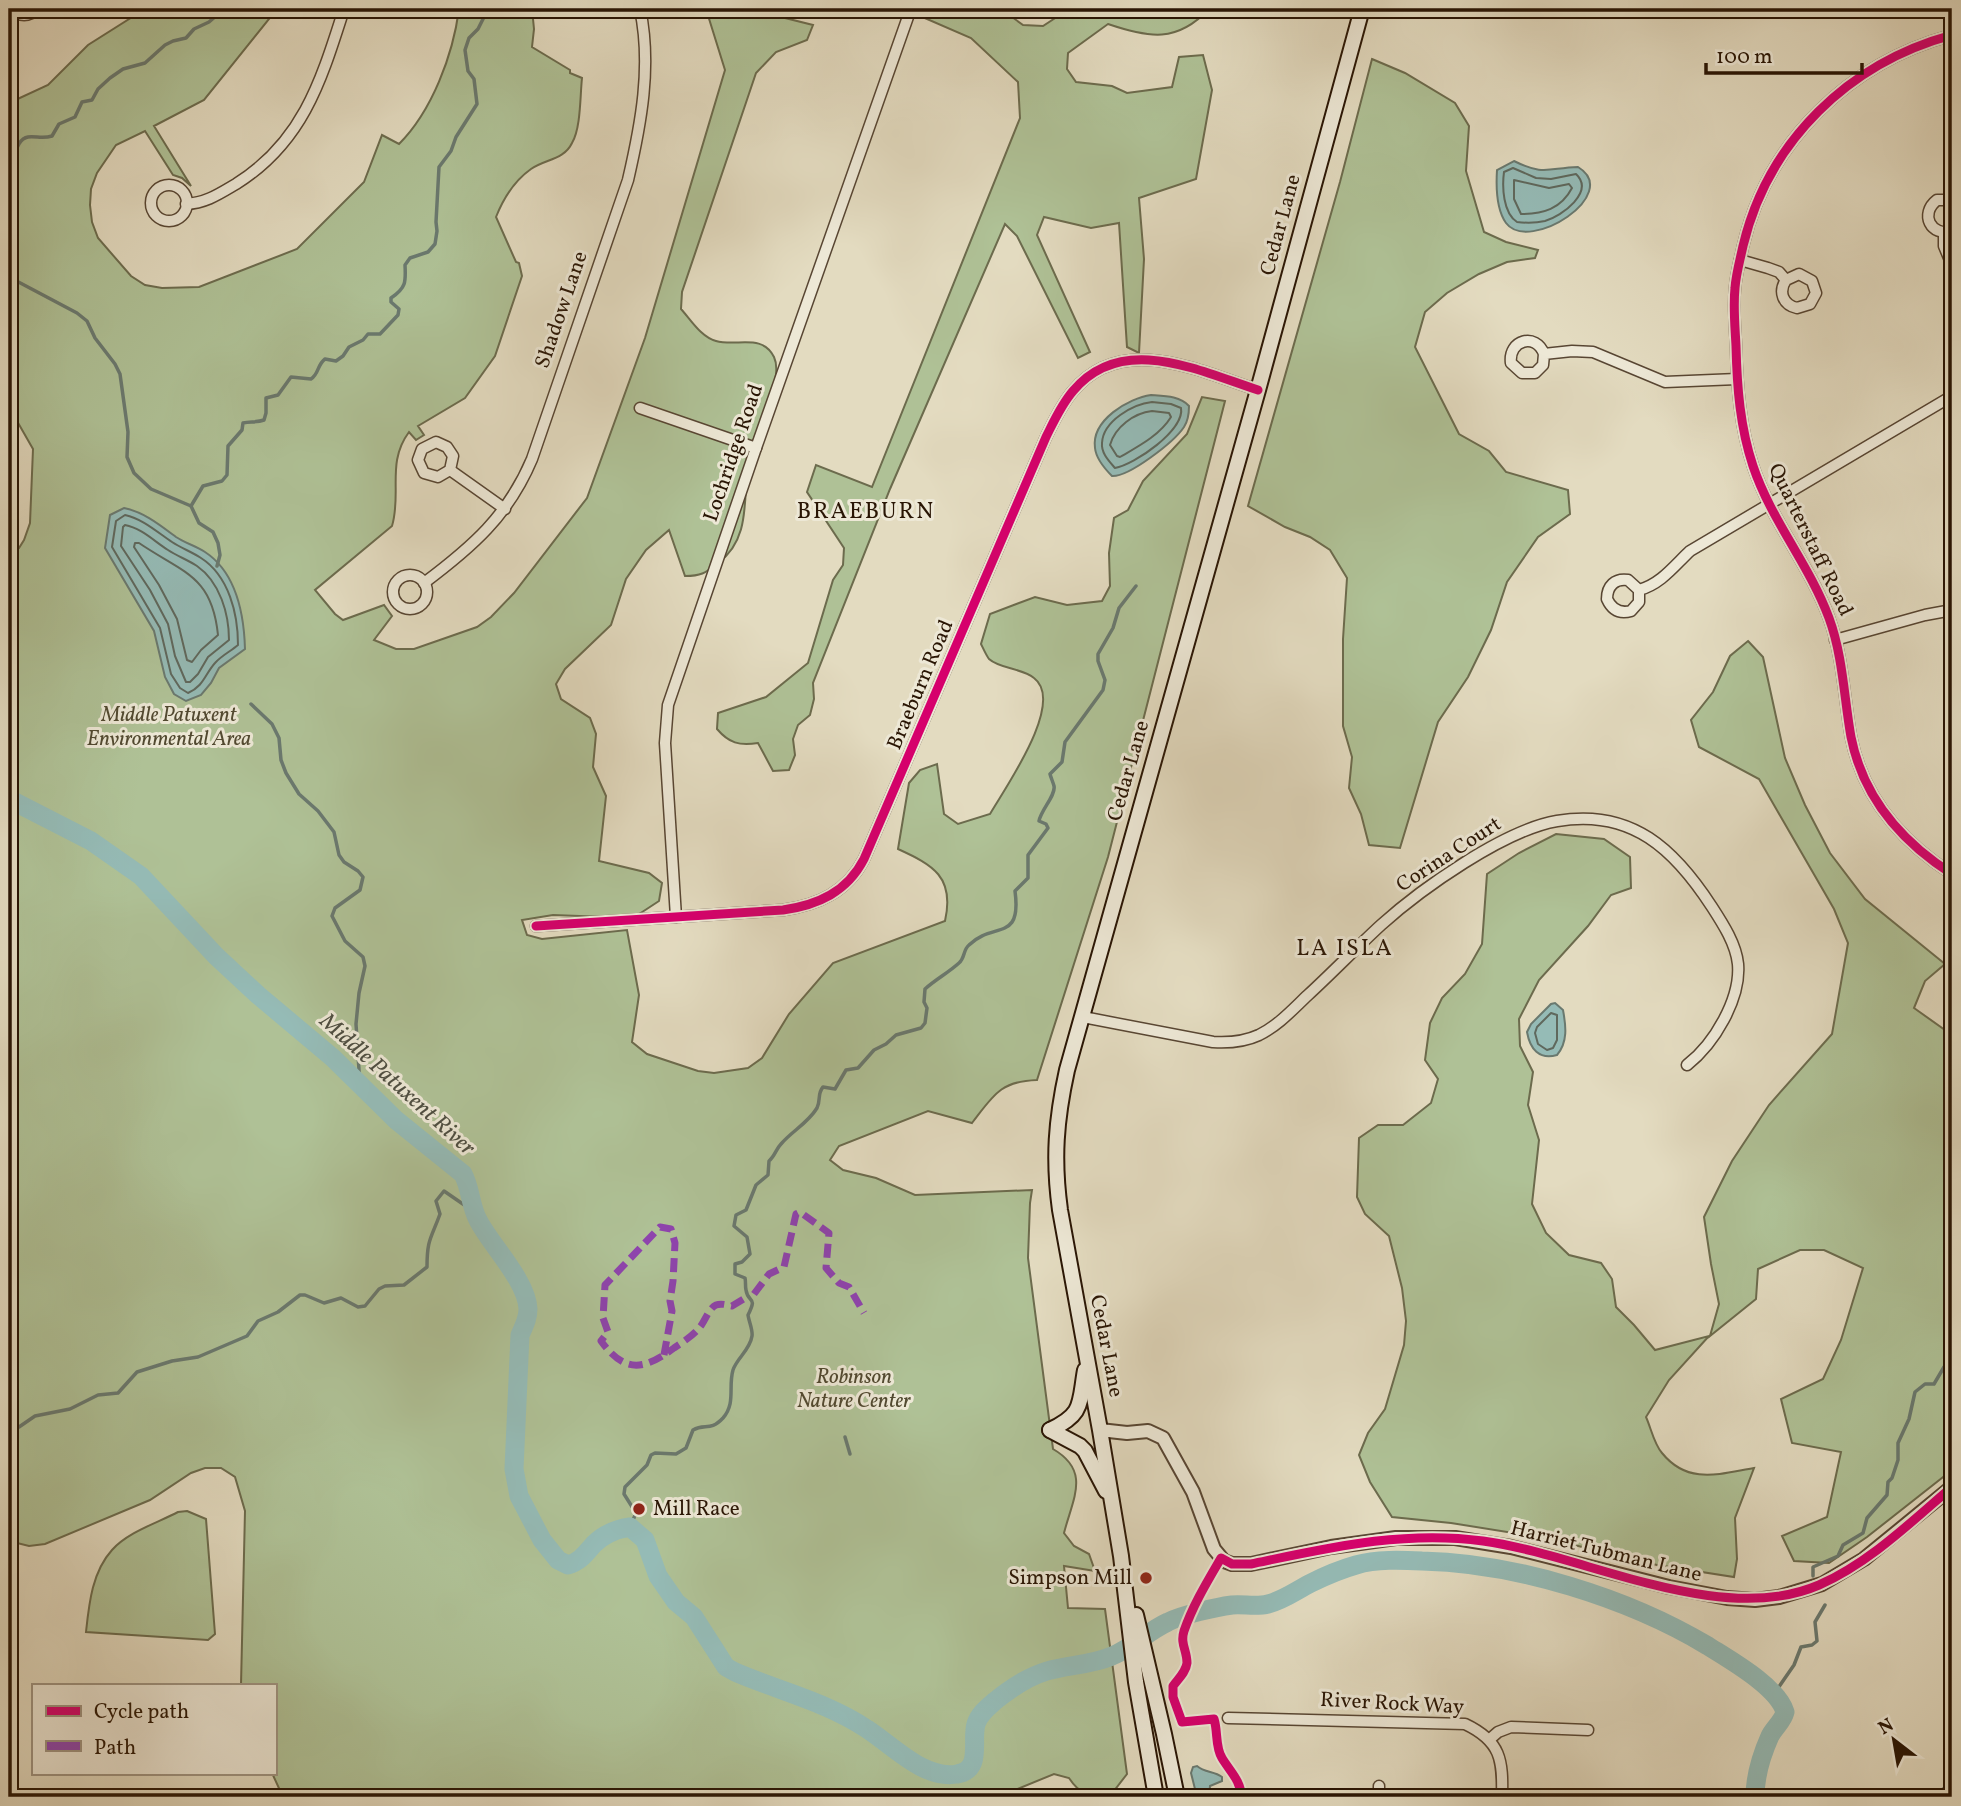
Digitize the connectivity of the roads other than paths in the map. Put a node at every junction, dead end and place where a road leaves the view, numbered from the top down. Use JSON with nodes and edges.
{"nodes":[{"id":1,"x":11,"y":9,"type":"edge"},
{"id":2,"x":38,"y":9,"type":"edge"},
{"id":3,"x":344,"y":9,"type":"edge"},
{"id":4,"x":640,"y":9,"type":"edge"},
{"id":5,"x":1362,"y":9,"type":"edge"},
{"id":6,"x":909,"y":14,"type":"dead end"},
{"id":7,"x":1952,"y":34,"type":"edge"},
{"id":8,"x":1952,"y":200,"type":"edge"},
{"id":9,"x":187,"y":204,"type":"dead end"},
{"id":10,"x":1948,"y":232,"type":"edge"},
{"id":11,"x":1740,"y":260,"type":"junction"},
{"id":12,"x":1952,"y":265,"type":"edge"},
{"id":13,"x":1786,"y":280,"type":"dead end"},
{"id":14,"x":1544,"y":354,"type":"dead end"},
{"id":15,"x":1737,"y":379,"type":"junction"},
{"id":16,"x":1258,"y":390,"type":"junction"},
{"id":17,"x":1952,"y":396,"type":"edge"},
{"id":18,"x":640,"y":408,"type":"dead end"},
{"id":19,"x":756,"y":448,"type":"junction"},
{"id":20,"x":450,"y":470,"type":"dead end"},
{"id":21,"x":1769,"y":504,"type":"junction"},
{"id":22,"x":505,"y":509,"type":"junction"},
{"id":23,"x":424,"y":583,"type":"dead end"},
{"id":24,"x":1639,"y":590,"type":"dead end"},
{"id":25,"x":1952,"y":610,"type":"edge"},
{"id":26,"x":1835,"y":640,"type":"junction"},
{"id":27,"x":1952,"y":874,"type":"edge"},
{"id":28,"x":677,"y":917,"type":"junction"},
{"id":29,"x":536,"y":926,"type":"dead end"},
{"id":30,"x":1083,"y":1017,"type":"junction"},
{"id":31,"x":1687,"y":1065,"type":"dead end"},
{"id":32,"x":1087,"y":1361,"type":"junction"},
{"id":33,"x":1100,"y":1430,"type":"junction"},
{"id":34,"x":1952,"y":1488,"type":"edge"},
{"id":35,"x":1112,"y":1505,"type":"junction"},
{"id":36,"x":1121,"y":1556,"type":"junction"},
{"id":37,"x":1228,"y":1718,"type":"dead end"},
{"id":38,"x":1588,"y":1730,"type":"dead end"},
{"id":39,"x":1490,"y":1739,"type":"junction"},
{"id":40,"x":1379,"y":1786,"type":"dead end"},
{"id":41,"x":1155,"y":1796,"type":"edge"},
{"id":42,"x":1177,"y":1797,"type":"edge"},
{"id":43,"x":1379,"y":1797,"type":"edge"},
{"id":44,"x":1502,"y":1797,"type":"edge"}],
"edges":[{"from":1,"to":2,"type":"street"},
{"from":3,"to":9,"type":"street"},
{"from":4,"to":22,"type":"street","name":"Shadow Lane"},
{"from":5,"to":16,"type":"main road","name":"Cedar Lane"},
{"from":6,"to":19,"type":"street","name":"Lochridge Road"},
{"from":7,"to":11,"type":"street","name":"Quarterstaff Road"},
{"from":8,"to":10,"type":"street"},
{"from":10,"to":12,"type":"street"},
{"from":11,"to":13,"type":"street"},
{"from":11,"to":15,"type":"street","name":"Quarterstaff Road"},
{"from":14,"to":15,"type":"street"},
{"from":15,"to":21,"type":"street","name":"Quarterstaff Road"},
{"from":16,"to":28,"type":"street","name":"Braeburn Road"},
{"from":16,"to":30,"type":"main road","name":"Cedar Lane"},
{"from":17,"to":21,"type":"street"},
{"from":18,"to":19,"type":"street"},
{"from":19,"to":28,"type":"street","name":"Lochridge Road"},
{"from":20,"to":22,"type":"street"},
{"from":21,"to":24,"type":"street"},
{"from":21,"to":26,"type":"street","name":"Quarterstaff Road"},
{"from":22,"to":23,"type":"street","name":"Shadow Lane"},
{"from":25,"to":26,"type":"street"},
{"from":26,"to":27,"type":"street","name":"Quarterstaff Road"},
{"from":28,"to":29,"type":"street","name":"Braeburn Road"},
{"from":30,"to":31,"type":"street","name":"Corina Court"},
{"from":30,"to":32,"type":"main road","name":"Cedar Lane"},
{"from":32,"to":33,"type":"main road","name":"Cedar Lane"},
{"from":32,"to":35,"type":"main road"},
{"from":33,"to":34,"type":"street","name":"Harriet Tubman Lane"},
{"from":33,"to":35,"type":"main road","name":"Cedar Lane"},
{"from":35,"to":36,"type":"main road","name":"Cedar Lane"},
{"from":36,"to":41,"type":"main road","name":"Cedar Lane"},
{"from":36,"to":42,"type":"main road","name":"Cedar Lane"},
{"from":37,"to":39,"type":"street","name":"River Rock Way"},
{"from":38,"to":39,"type":"street"},
{"from":39,"to":44,"type":"street"},
{"from":40,"to":43,"type":"street"}]}
